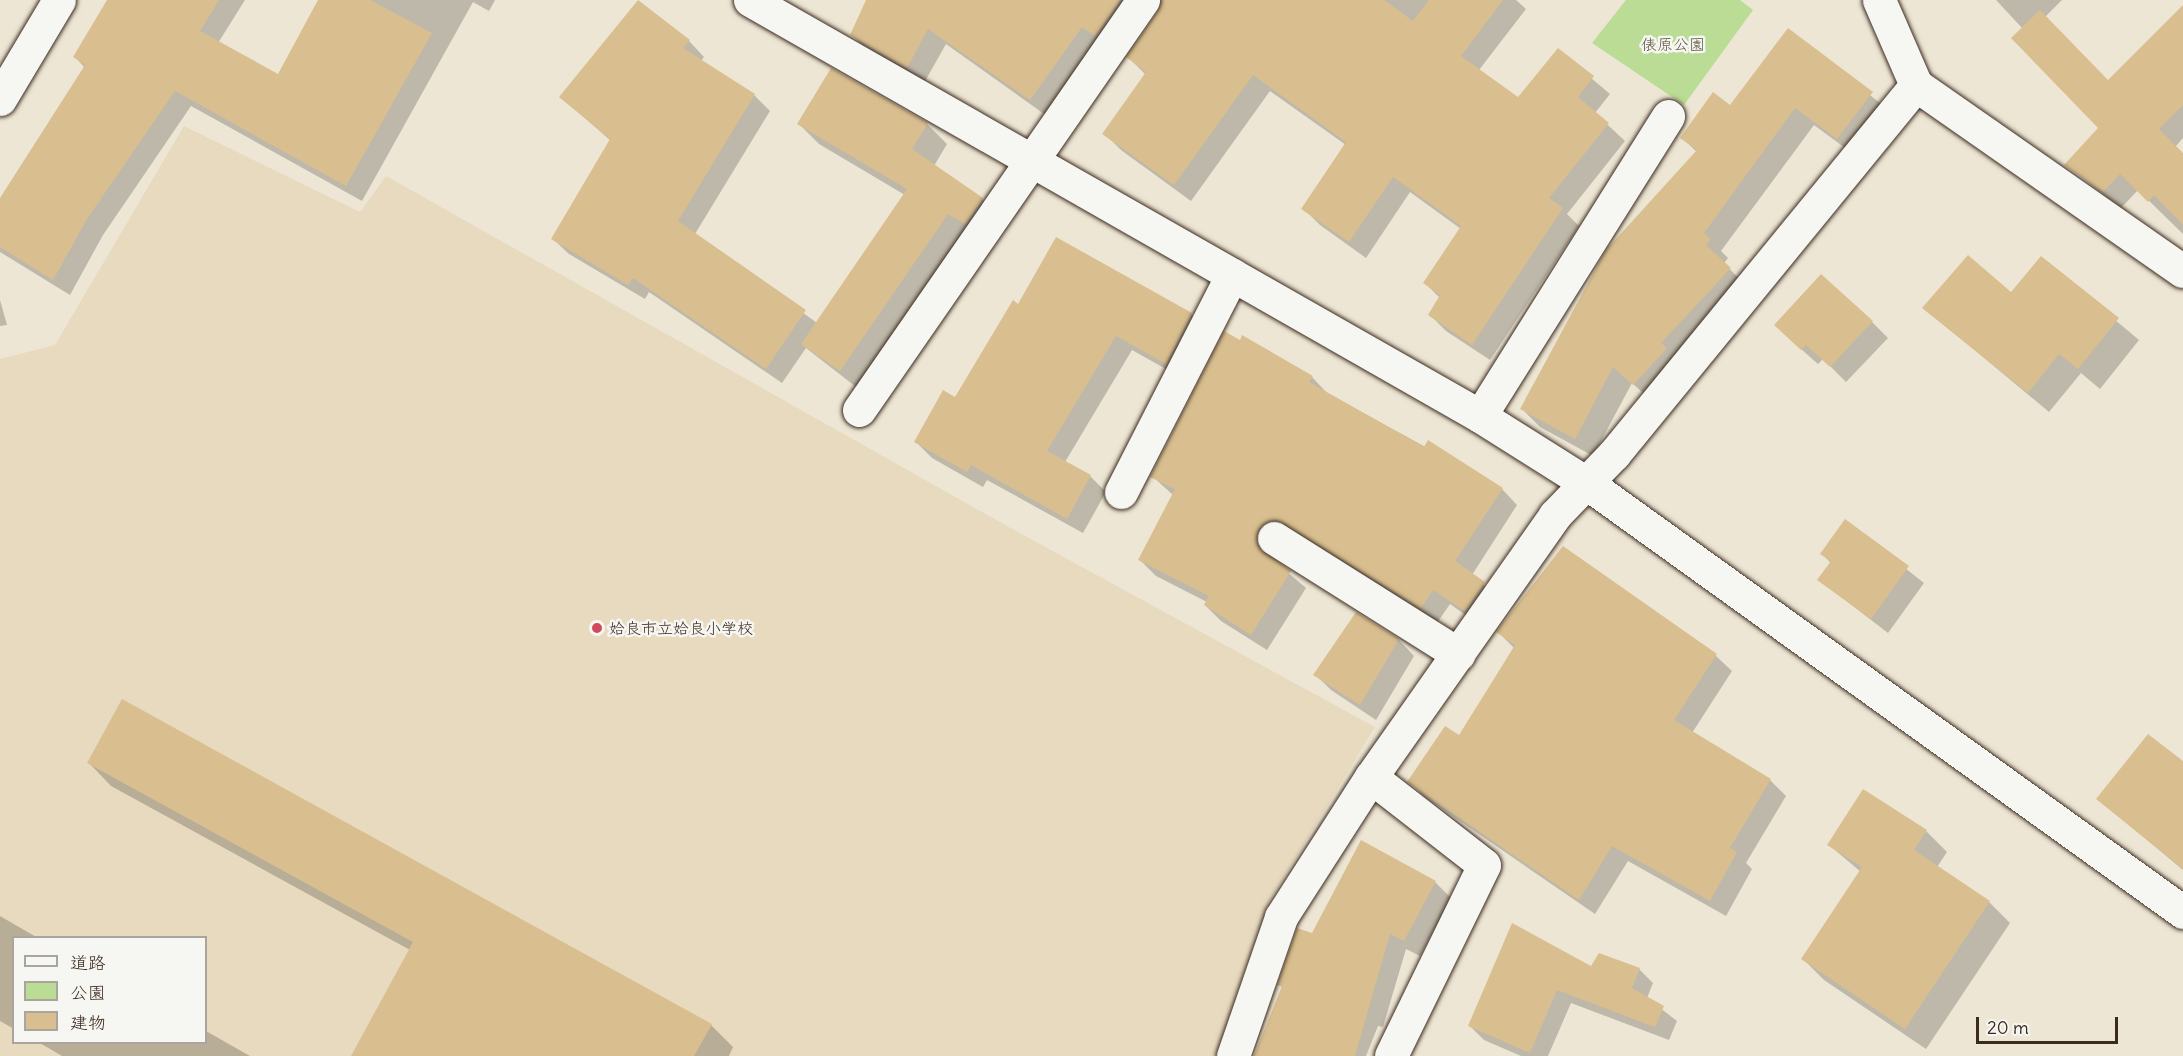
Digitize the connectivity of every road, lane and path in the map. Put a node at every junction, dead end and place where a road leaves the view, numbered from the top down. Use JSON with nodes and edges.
{"nodes":[{"id":1,"x":59,"y":0,"type":"edge"},
{"id":2,"x":750,"y":0,"type":"edge"},
{"id":3,"x":1143,"y":0,"type":"edge"},
{"id":4,"x":1879,"y":0,"type":"edge"},
{"id":5,"x":1916,"y":85,"type":"junction"},
{"id":6,"x":0,"y":99,"type":"edge"},
{"id":7,"x":1668,"y":116,"type":"dead end"},
{"id":8,"x":1029,"y":160,"type":"junction"},
{"id":9,"x":2183,"y":271,"type":"edge"},
{"id":10,"x":1232,"y":275,"type":"junction"},
{"id":11,"x":859,"y":410,"type":"dead end"},
{"id":12,"x":1480,"y":416,"type":"junction"},
{"id":13,"x":1588,"y":484,"type":"junction"},
{"id":14,"x":1121,"y":492,"type":"dead end"},
{"id":15,"x":1274,"y":538,"type":"dead end"},
{"id":16,"x":1458,"y":654,"type":"junction"},
{"id":17,"x":1371,"y":777,"type":"junction"},
{"id":18,"x":2183,"y":912,"type":"edge"},
{"id":19,"x":1233,"y":1056,"type":"edge"},
{"id":20,"x":1391,"y":1056,"type":"edge"}],
"edges":[{"from":1,"to":6,"type":"street"},
{"from":2,"to":8,"type":"street"},
{"from":3,"to":8,"type":"street"},
{"from":4,"to":5,"type":"street"},
{"from":5,"to":9,"type":"street"},
{"from":5,"to":13,"type":"street"},
{"from":7,"to":12,"type":"street"},
{"from":8,"to":10,"type":"street"},
{"from":8,"to":11,"type":"street"},
{"from":10,"to":12,"type":"street"},
{"from":10,"to":14,"type":"street"},
{"from":12,"to":13,"type":"street"},
{"from":13,"to":16,"type":"street"},
{"from":13,"to":18,"type":"street"},
{"from":15,"to":16,"type":"street"},
{"from":16,"to":17,"type":"street"},
{"from":17,"to":19,"type":"street"},
{"from":17,"to":20,"type":"street"}]}
